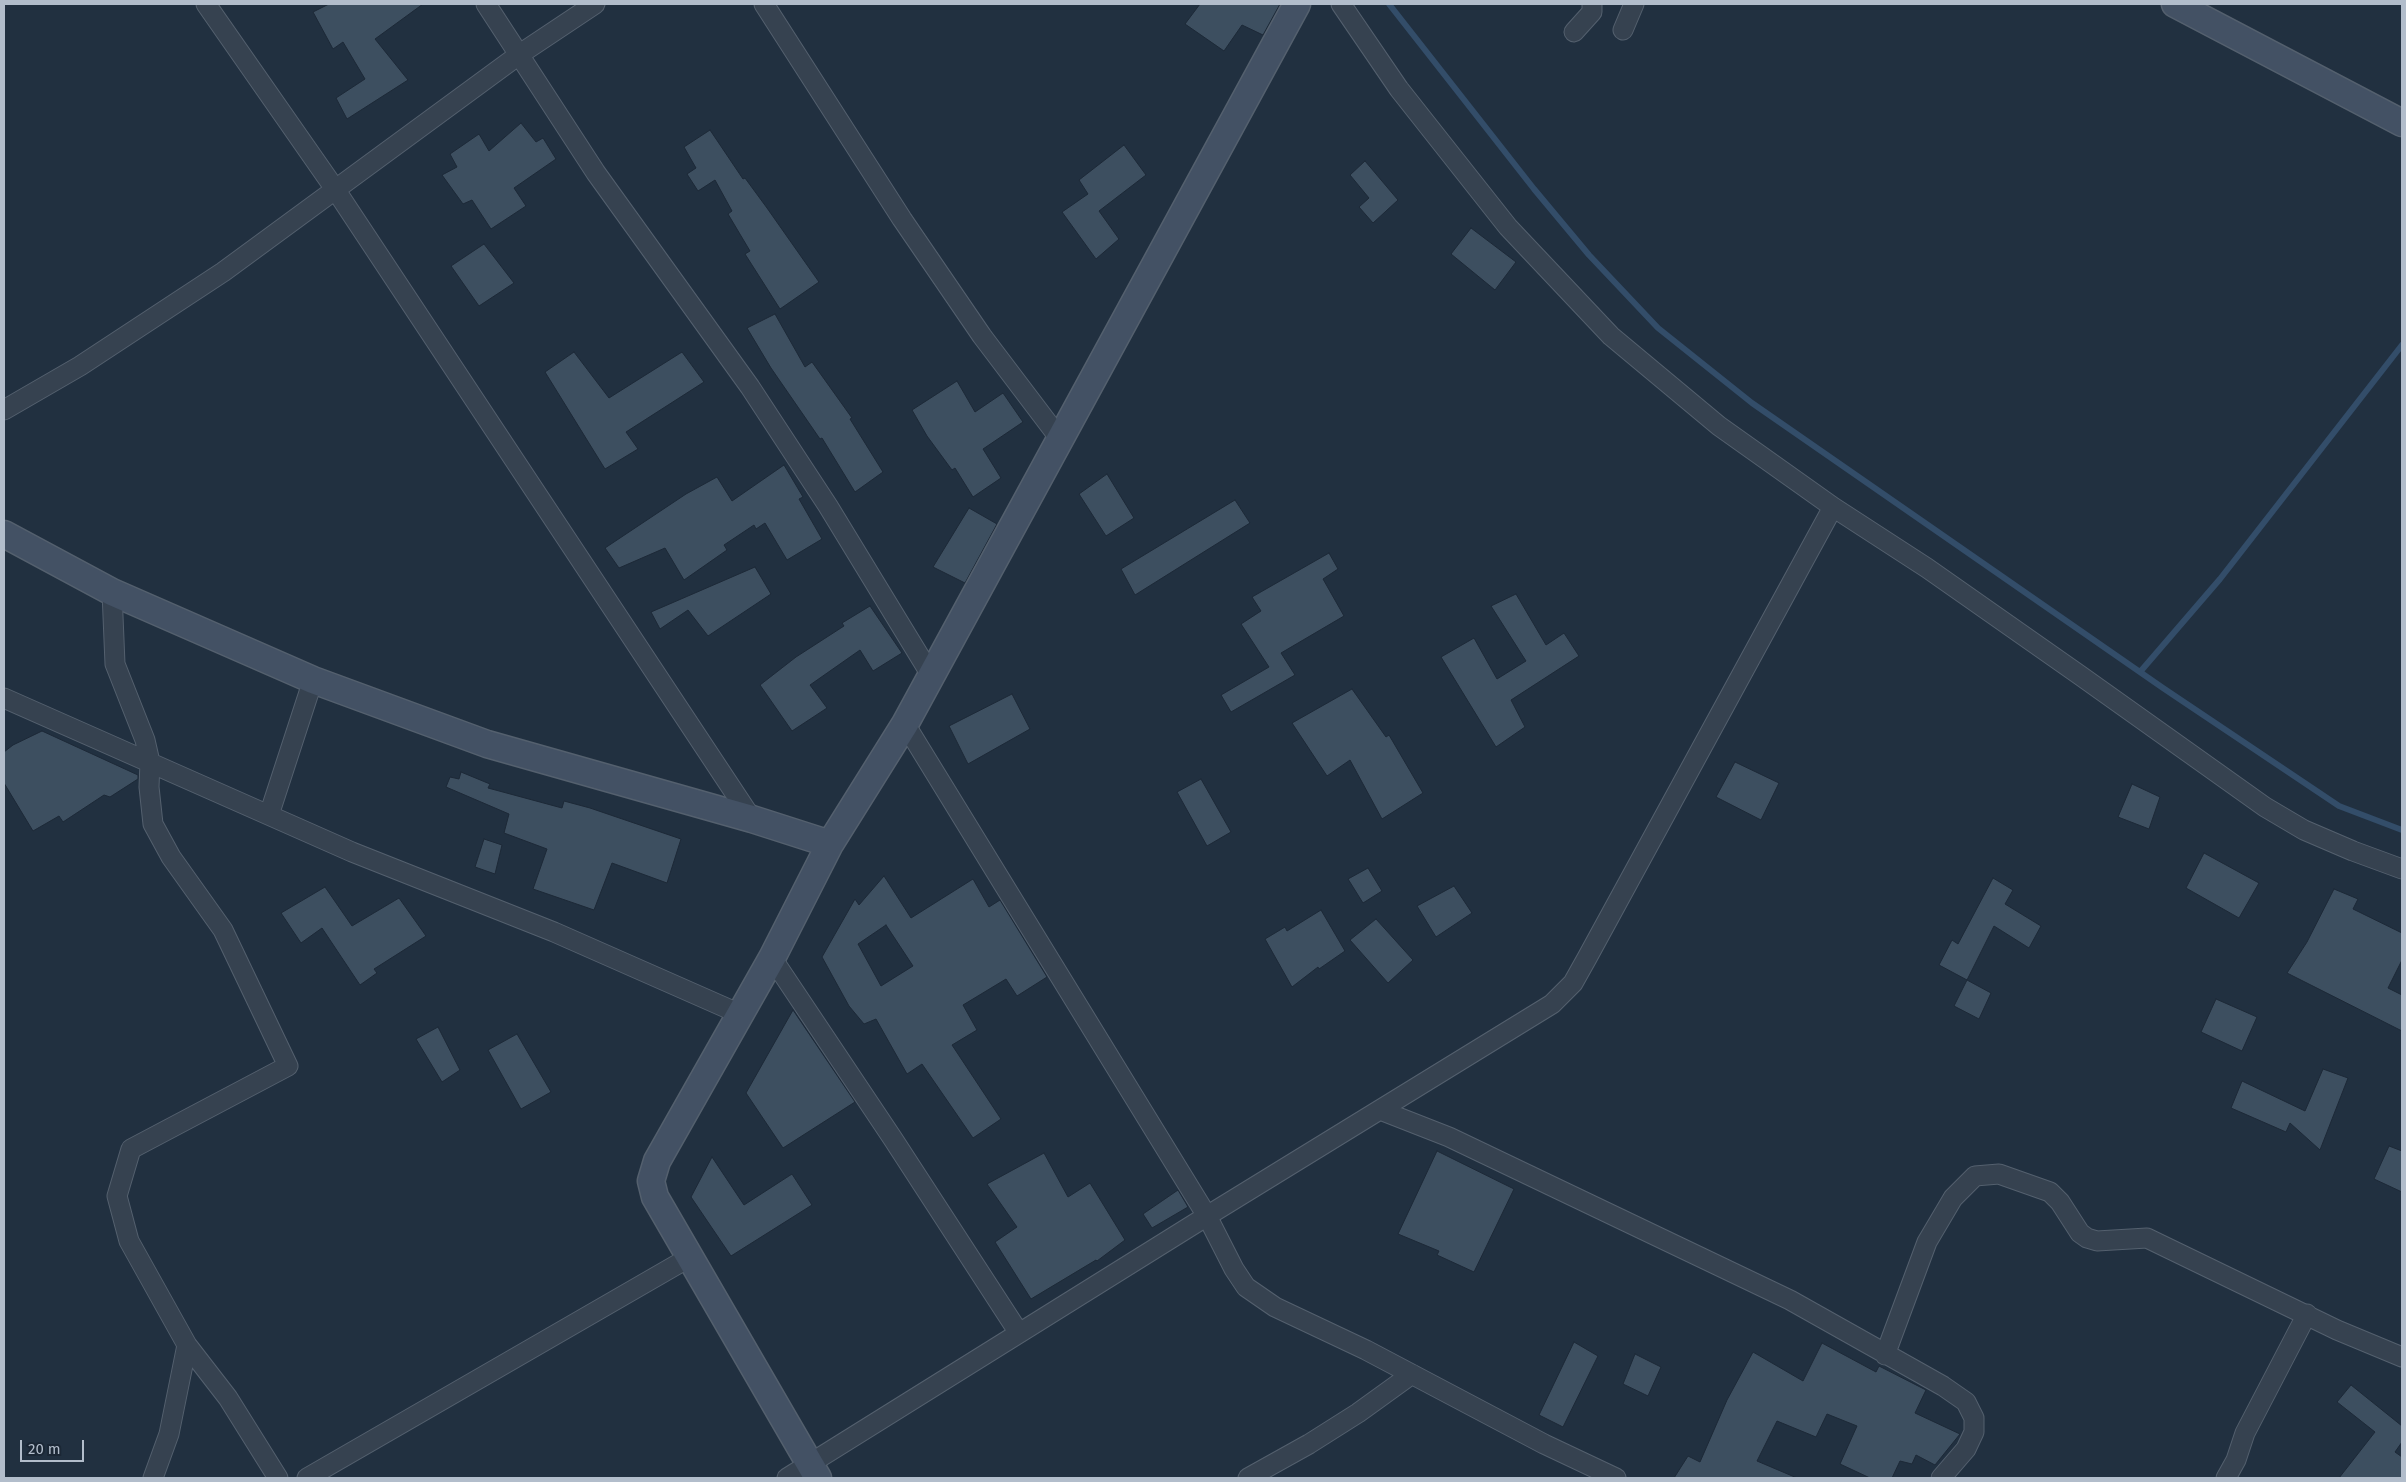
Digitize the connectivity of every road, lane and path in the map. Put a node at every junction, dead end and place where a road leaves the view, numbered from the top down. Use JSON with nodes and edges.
{"nodes":[{"id":1,"x":206,"y":4,"type":"edge"},
{"id":2,"x":486,"y":4,"type":"edge"},
{"id":3,"x":595,"y":4,"type":"edge"},
{"id":4,"x":764,"y":4,"type":"edge"},
{"id":5,"x":1297,"y":4,"type":"edge"},
{"id":6,"x":1342,"y":4,"type":"edge"},
{"id":7,"x":1592,"y":4,"type":"edge"},
{"id":8,"x":1634,"y":4,"type":"edge"},
{"id":9,"x":2176,"y":4,"type":"edge"},
{"id":10,"x":1622,"y":30,"type":"dead end"},
{"id":11,"x":1574,"y":32,"type":"dead end"},
{"id":12,"x":520,"y":54,"type":"junction"},
{"id":13,"x":2402,"y":123,"type":"edge"},
{"id":14,"x":335,"y":189,"type":"junction"},
{"id":15,"x":4,"y":410,"type":"edge"},
{"id":16,"x":1060,"y":440,"type":"junction"},
{"id":17,"x":1833,"y":507,"type":"junction"},
{"id":18,"x":4,"y":534,"type":"edge"},
{"id":19,"x":112,"y":592,"type":"junction"},
{"id":20,"x":931,"y":675,"type":"junction"},
{"id":21,"x":312,"y":680,"type":"junction"},
{"id":22,"x":4,"y":698,"type":"edge"},
{"id":23,"x":905,"y":724,"type":"junction"},
{"id":24,"x":150,"y":762,"type":"junction"},
{"id":25,"x":268,"y":815,"type":"junction"},
{"id":26,"x":752,"y":819,"type":"junction"},
{"id":27,"x":830,"y":844,"type":"junction"},
{"id":28,"x":2402,"y":868,"type":"edge"},
{"id":29,"x":772,"y":958,"type":"junction"},
{"id":30,"x":740,"y":1014,"type":"junction"},
{"id":31,"x":1380,"y":1110,"type":"junction"},
{"id":32,"x":1207,"y":1216,"type":"junction"},
{"id":33,"x":690,"y":1257,"type":"junction"},
{"id":34,"x":2307,"y":1314,"type":"junction"},
{"id":35,"x":1019,"y":1333,"type":"junction"},
{"id":36,"x":188,"y":1345,"type":"junction"},
{"id":37,"x":1885,"y":1355,"type":"junction"},
{"id":38,"x":2402,"y":1357,"type":"edge"},
{"id":39,"x":1412,"y":1374,"type":"junction"},
{"id":40,"x":814,"y":1470,"type":"edge"},
{"id":41,"x":153,"y":1478,"type":"edge"},
{"id":42,"x":278,"y":1478,"type":"edge"},
{"id":43,"x":307,"y":1478,"type":"edge"},
{"id":44,"x":787,"y":1478,"type":"edge"},
{"id":45,"x":1248,"y":1478,"type":"edge"},
{"id":46,"x":1616,"y":1478,"type":"edge"},
{"id":47,"x":1942,"y":1478,"type":"edge"},
{"id":48,"x":2226,"y":1478,"type":"edge"}],
"edges":[{"from":1,"to":14,"type":"street"},
{"from":2,"to":12,"type":"street"},
{"from":3,"to":12,"type":"street"},
{"from":4,"to":16,"type":"street"},
{"from":5,"to":16,"type":"street"},
{"from":6,"to":17,"type":"street"},
{"from":7,"to":11,"type":"street"},
{"from":8,"to":10,"type":"street"},
{"from":9,"to":13,"type":"street"},
{"from":12,"to":14,"type":"street"},
{"from":12,"to":20,"type":"street"},
{"from":14,"to":15,"type":"street"},
{"from":14,"to":26,"type":"street"},
{"from":16,"to":20,"type":"street"},
{"from":17,"to":28,"type":"street"},
{"from":17,"to":31,"type":"street"},
{"from":18,"to":19,"type":"street"},
{"from":19,"to":21,"type":"street"},
{"from":19,"to":24,"type":"street"},
{"from":20,"to":23,"type":"street"},
{"from":21,"to":25,"type":"street"},
{"from":21,"to":26,"type":"street"},
{"from":22,"to":24,"type":"street"},
{"from":23,"to":27,"type":"street"},
{"from":23,"to":32,"type":"street"},
{"from":24,"to":25,"type":"street"},
{"from":24,"to":36,"type":"street"},
{"from":25,"to":30,"type":"street"},
{"from":26,"to":27,"type":"street"},
{"from":27,"to":29,"type":"street"},
{"from":29,"to":30,"type":"street"},
{"from":29,"to":35,"type":"street"},
{"from":30,"to":33,"type":"street"},
{"from":31,"to":32,"type":"street"},
{"from":31,"to":37,"type":"street"},
{"from":32,"to":35,"type":"street"},
{"from":32,"to":39,"type":"street"},
{"from":33,"to":40,"type":"street"},
{"from":33,"to":43,"type":"street"},
{"from":34,"to":37,"type":"street"},
{"from":34,"to":38,"type":"street"},
{"from":34,"to":48,"type":"street"},
{"from":35,"to":40,"type":"street"},
{"from":36,"to":41,"type":"street"},
{"from":36,"to":42,"type":"street"},
{"from":37,"to":47,"type":"street"},
{"from":39,"to":45,"type":"street"},
{"from":39,"to":46,"type":"street"},
{"from":40,"to":44,"type":"street"}]}
